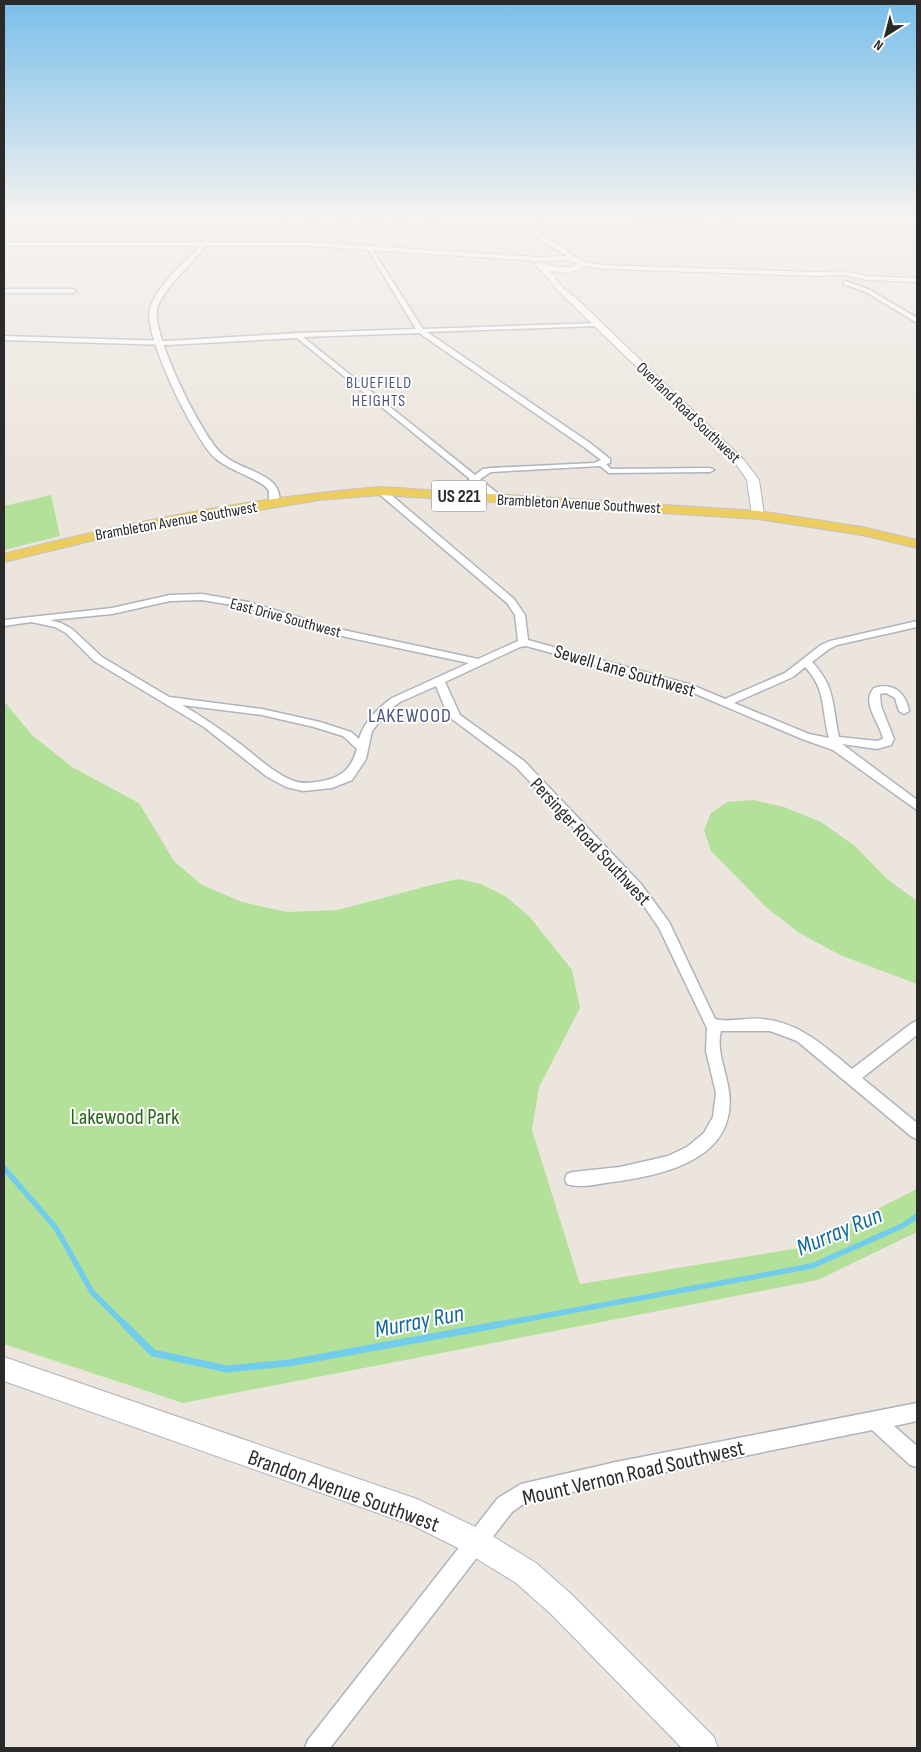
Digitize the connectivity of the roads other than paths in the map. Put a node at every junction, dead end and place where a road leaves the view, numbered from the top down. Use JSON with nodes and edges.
{"nodes":[{"id":1,"x":160,"y":301,"type":"edge"},
{"id":2,"x":402,"y":301,"type":"edge"},
{"id":3,"x":575,"y":301,"type":"edge"},
{"id":4,"x":883,"y":301,"type":"edge"},
{"id":5,"x":917,"y":322,"type":"edge"},
{"id":6,"x":597,"y":324,"type":"junction"},
{"id":7,"x":421,"y":331,"type":"junction"},
{"id":8,"x":298,"y":336,"type":"junction"},
{"id":9,"x":4,"y":338,"type":"edge"},
{"id":10,"x":159,"y":344,"type":"junction"},
{"id":11,"x":602,"y":464,"type":"junction"},
{"id":12,"x":710,"y":470,"type":"dead end"},
{"id":13,"x":474,"y":480,"type":"junction"},
{"id":14,"x":381,"y":491,"type":"junction"},
{"id":15,"x":453,"y":495,"type":"junction"},
{"id":16,"x":498,"y":498,"type":"junction"},
{"id":17,"x":274,"y":503,"type":"junction"},
{"id":18,"x":758,"y":515,"type":"junction"},
{"id":19,"x":917,"y":544,"type":"edge"},
{"id":20,"x":4,"y":558,"type":"edge"},
{"id":21,"x":31,"y":620,"type":"junction"},
{"id":22,"x":4,"y":623,"type":"edge"},
{"id":23,"x":917,"y":624,"type":"edge"},
{"id":24,"x":522,"y":643,"type":"junction"},
{"id":25,"x":480,"y":662,"type":"junction"},
{"id":26,"x":807,"y":663,"type":"junction"},
{"id":27,"x":439,"y":680,"type":"junction"},
{"id":28,"x":166,"y":699,"type":"junction"},
{"id":29,"x":726,"y":702,"type":"junction"},
{"id":30,"x":904,"y":711,"type":"dead end"},
{"id":31,"x":832,"y":743,"type":"junction"},
{"id":32,"x":362,"y":747,"type":"junction"},
{"id":33,"x":917,"y":806,"type":"edge"},
{"id":34,"x":715,"y":1026,"type":"junction"},
{"id":35,"x":917,"y":1026,"type":"edge"},
{"id":36,"x":851,"y":1078,"type":"junction"},
{"id":37,"x":917,"y":1132,"type":"edge"},
{"id":38,"x":573,"y":1179,"type":"dead end"},
{"id":39,"x":4,"y":1369,"type":"edge"},
{"id":40,"x":917,"y":1412,"type":"edge"},
{"id":41,"x":874,"y":1420,"type":"junction"},
{"id":42,"x":917,"y":1458,"type":"edge"},
{"id":43,"x":476,"y":1542,"type":"junction"},
{"id":44,"x":316,"y":1748,"type":"edge"},
{"id":45,"x":703,"y":1748,"type":"edge"}],
"edges":[{"from":1,"to":10,"type":"street"},
{"from":2,"to":7,"type":"street"},
{"from":3,"to":6,"type":"main road","name":"Overland Road Southwest"},
{"from":4,"to":5,"type":"street"},
{"from":6,"to":7,"type":"street"},
{"from":6,"to":18,"type":"main road","name":"Overland Road Southwest"},
{"from":7,"to":8,"type":"street"},
{"from":7,"to":11,"type":"street"},
{"from":8,"to":10,"type":"street"},
{"from":8,"to":13,"type":"street"},
{"from":9,"to":10,"type":"street"},
{"from":10,"to":17,"type":"street"},
{"from":11,"to":12,"type":"street"},
{"from":11,"to":13,"type":"street"},
{"from":13,"to":15,"type":"street"},
{"from":13,"to":16,"type":"street"},
{"from":14,"to":15,"type":"main road","name":"Brambleton Avenue Southwest","number":"US 221"},
{"from":14,"to":17,"type":"main road","name":"Brambleton Avenue Southwest","number":"US 221"},
{"from":14,"to":24,"type":"street"},
{"from":15,"to":16,"type":"main road","name":"Brambleton Avenue Southwest","number":"US 221"},
{"from":16,"to":18,"type":"main road","name":"Brambleton Avenue Southwest","number":"US 221"},
{"from":17,"to":20,"type":"main road","name":"Brambleton Avenue Southwest","number":"US 221"},
{"from":18,"to":19,"type":"main road","name":"Brambleton Avenue Southwest","number":"US 221"},
{"from":21,"to":22,"type":"street","name":"East Drive Southwest"},
{"from":21,"to":25,"type":"street","name":"East Drive Southwest"},
{"from":21,"to":28,"type":"street"},
{"from":23,"to":26,"type":"street"},
{"from":24,"to":25,"type":"street"},
{"from":24,"to":29,"type":"street","name":"Sewell Lane Southwest"},
{"from":25,"to":27,"type":"street"},
{"from":26,"to":29,"type":"street"},
{"from":26,"to":31,"type":"street"},
{"from":27,"to":32,"type":"street"},
{"from":27,"to":34,"type":"street","name":"Persinger Road Southwest"},
{"from":28,"to":32,"type":"street"},
{"from":28,"to":32,"type":"street"},
{"from":29,"to":31,"type":"street","name":"Sewell Lane Southwest"},
{"from":30,"to":31,"type":"street","name":"Sewell Lane Southwest"},
{"from":31,"to":33,"type":"street"},
{"from":34,"to":36,"type":"street"},
{"from":34,"to":38,"type":"street"},
{"from":35,"to":36,"type":"street"},
{"from":36,"to":37,"type":"street"},
{"from":39,"to":43,"type":"main road","name":"Brandon Avenue Southwest"},
{"from":40,"to":41,"type":"street","name":"Mount Vernon Road Southwest"},
{"from":41,"to":42,"type":"street"},
{"from":41,"to":43,"type":"street","name":"Mount Vernon Road Southwest"},
{"from":43,"to":44,"type":"street","name":"Mount Vernon Road Southwest"},
{"from":43,"to":45,"type":"main road","name":"Brandon Avenue Southwest"}]}
